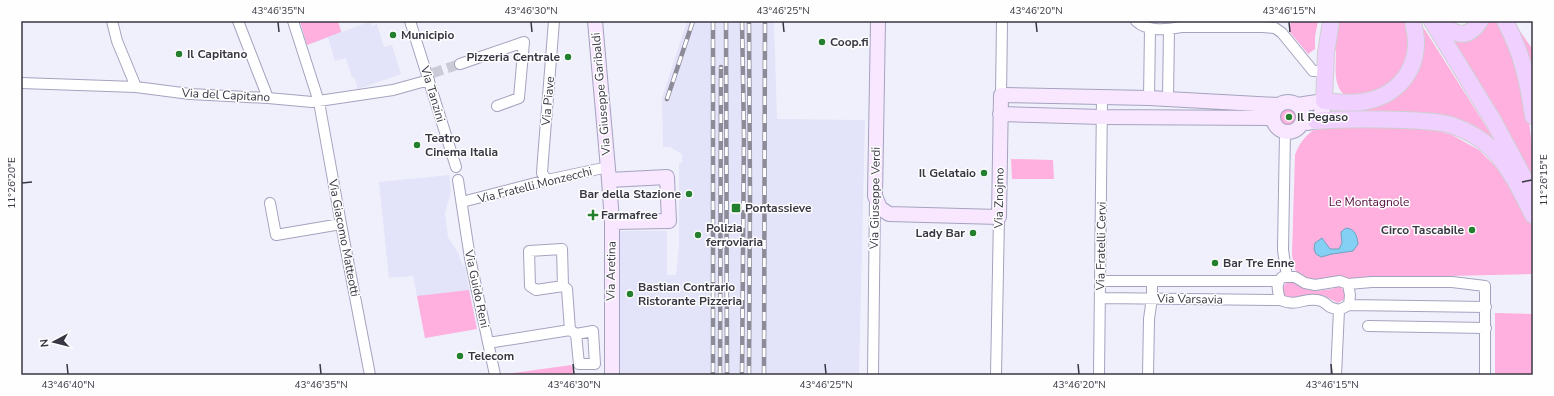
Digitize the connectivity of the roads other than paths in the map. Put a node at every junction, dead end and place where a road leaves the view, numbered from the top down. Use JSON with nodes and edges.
{"nodes":[{"id":1,"x":112,"y":21,"type":"edge"},
{"id":2,"x":238,"y":21,"type":"edge"},
{"id":3,"x":293,"y":21,"type":"edge"},
{"id":4,"x":410,"y":21,"type":"edge"},
{"id":5,"x":554,"y":21,"type":"edge"},
{"id":6,"x":595,"y":21,"type":"edge"},
{"id":7,"x":878,"y":21,"type":"edge"},
{"id":8,"x":1002,"y":21,"type":"edge"},
{"id":9,"x":1136,"y":21,"type":"edge"},
{"id":10,"x":1331,"y":21,"type":"edge"},
{"id":11,"x":1413,"y":21,"type":"edge"},
{"id":12,"x":1432,"y":21,"type":"edge"},
{"id":13,"x":1480,"y":21,"type":"edge"},
{"id":14,"x":1505,"y":21,"type":"edge"},
{"id":15,"x":1444,"y":26,"type":"edge"},
{"id":16,"x":1150,"y":29,"type":"junction"},
{"id":17,"x":1169,"y":29,"type":"junction"},
{"id":18,"x":460,"y":64,"type":"tunnel mouth"},
{"id":19,"x":1324,"y":71,"type":"junction"},
{"id":20,"x":430,"y":76,"type":"junction"},
{"id":21,"x":21,"y":83,"type":"edge"},
{"id":22,"x":136,"y":87,"type":"junction"},
{"id":23,"x":1001,"y":95,"type":"junction"},
{"id":24,"x":1102,"y":97,"type":"junction"},
{"id":25,"x":268,"y":98,"type":"junction"},
{"id":26,"x":1149,"y":98,"type":"junction"},
{"id":27,"x":1168,"y":99,"type":"junction"},
{"id":28,"x":1324,"y":101,"type":"junction"},
{"id":29,"x":319,"y":102,"type":"junction"},
{"id":30,"x":1239,"y":102,"type":"junction"},
{"id":31,"x":1278,"y":105,"type":"junction"},
{"id":32,"x":1297,"y":105,"type":"junction"},
{"id":33,"x":497,"y":106,"type":"dead end"},
{"id":34,"x":1000,"y":114,"type":"junction"},
{"id":35,"x":1533,"y":116,"type":"edge"},
{"id":36,"x":1102,"y":117,"type":"junction"},
{"id":37,"x":1238,"y":117,"type":"junction"},
{"id":38,"x":1273,"y":118,"type":"junction"},
{"id":39,"x":1316,"y":121,"type":"junction"},
{"id":40,"x":1300,"y":125,"type":"junction"},
{"id":41,"x":1285,"y":132,"type":"junction"},
{"id":42,"x":456,"y":167,"type":"dead end"},
{"id":43,"x":608,"y":174,"type":"junction"},
{"id":44,"x":458,"y":180,"type":"dead end"},
{"id":45,"x":547,"y":180,"type":"junction"},
{"id":46,"x":875,"y":196,"type":"junction"},
{"id":47,"x":1533,"y":196,"type":"edge"},
{"id":48,"x":462,"y":202,"type":"junction"},
{"id":49,"x":270,"y":203,"type":"dead end"},
{"id":50,"x":890,"y":214,"type":"junction"},
{"id":51,"x":1533,"y":216,"type":"edge"},
{"id":52,"x":999,"y":217,"type":"junction"},
{"id":53,"x":612,"y":222,"type":"junction"},
{"id":54,"x":340,"y":224,"type":"junction"},
{"id":55,"x":874,"y":225,"type":"junction"},
{"id":56,"x":1282,"y":279,"type":"junction"},
{"id":57,"x":1100,"y":281,"type":"junction"},
{"id":58,"x":1152,"y":281,"type":"junction"},
{"id":59,"x":1233,"y":281,"type":"junction"},
{"id":60,"x":1348,"y":284,"type":"junction"},
{"id":61,"x":563,"y":286,"type":"junction"},
{"id":62,"x":1100,"y":298,"type":"junction"},
{"id":63,"x":1152,"y":298,"type":"junction"},
{"id":64,"x":1233,"y":300,"type":"junction"},
{"id":65,"x":1280,"y":300,"type":"junction"},
{"id":66,"x":1349,"y":305,"type":"junction"},
{"id":67,"x":1486,"y":307,"type":"junction"},
{"id":68,"x":1339,"y":310,"type":"junction"},
{"id":69,"x":1368,"y":326,"type":"dead end"},
{"id":70,"x":1486,"y":328,"type":"junction"},
{"id":71,"x":488,"y":343,"type":"junction"},
{"id":72,"x":370,"y":375,"type":"edge"},
{"id":73,"x":494,"y":375,"type":"edge"},
{"id":74,"x":612,"y":375,"type":"edge"},
{"id":75,"x":872,"y":375,"type":"edge"},
{"id":76,"x":996,"y":375,"type":"edge"},
{"id":77,"x":1099,"y":375,"type":"edge"},
{"id":78,"x":1148,"y":375,"type":"edge"},
{"id":79,"x":1336,"y":375,"type":"edge"},
{"id":80,"x":1485,"y":375,"type":"edge"}],
"edges":[{"from":1,"to":22,"type":"street"},
{"from":2,"to":25,"type":"street"},
{"from":3,"to":29,"type":"street","name":"Via Giacomo Matteotti"},
{"from":4,"to":20,"type":"street","name":"Via Tanzini"},
{"from":5,"to":45,"type":"street","name":"Via Piave"},
{"from":6,"to":43,"type":"street","name":"Via Giuseppe Garibaldi"},
{"from":7,"to":46,"type":"street","name":"Via Giuseppe Verdi"},
{"from":8,"to":23,"type":"street","name":"Via Znojmo"},
{"from":9,"to":16,"type":"street"},
{"from":10,"to":19,"type":"main road"},
{"from":11,"to":28,"type":"main road"},
{"from":12,"to":47,"type":"main road"},
{"from":13,"to":15,"type":"main road"},
{"from":14,"to":35,"type":"main road"},
{"from":16,"to":17,"type":"street"},
{"from":16,"to":26,"type":"street"},
{"from":17,"to":19,"type":"street"},
{"from":17,"to":27,"type":"street"},
{"from":18,"to":33,"type":"street"},
{"from":19,"to":28,"type":"main road"},
{"from":20,"to":29,"type":"street","name":"Via del Capitano"},
{"from":20,"to":42,"type":"street","name":"Via Tanzini"},
{"from":21,"to":22,"type":"street","name":"Via del Capitano"},
{"from":22,"to":25,"type":"street","name":"Via del Capitano"},
{"from":23,"to":24,"type":"street"},
{"from":23,"to":34,"type":"street","name":"Via Znojmo"},
{"from":24,"to":26,"type":"street"},
{"from":24,"to":36,"type":"street","name":"Via Fratelli Cervi"},
{"from":25,"to":29,"type":"street","name":"Via del Capitano"},
{"from":26,"to":27,"type":"street"},
{"from":27,"to":30,"type":"street"},
{"from":28,"to":32,"type":"street"},
{"from":28,"to":39,"type":"street"},
{"from":29,"to":54,"type":"street","name":"Via Giacomo Matteotti"},
{"from":30,"to":31,"type":"street"},
{"from":30,"to":37,"type":"street"},
{"from":31,"to":32,"type":"street"},
{"from":31,"to":38,"type":"street"},
{"from":32,"to":40,"type":"street"},
{"from":34,"to":36,"type":"street"},
{"from":34,"to":52,"type":"street","name":"Via Znojmo"},
{"from":36,"to":37,"type":"street"},
{"from":36,"to":57,"type":"street","name":"Via Fratelli Cervi"},
{"from":37,"to":38,"type":"street"},
{"from":38,"to":41,"type":"street"},
{"from":39,"to":40,"type":"street"},
{"from":39,"to":51,"type":"main road"},
{"from":40,"to":41,"type":"street"},
{"from":41,"to":56,"type":"street"},
{"from":43,"to":45,"type":"street","name":"Via Fratelli Monzecchi"},
{"from":43,"to":53,"type":"street","name":"Via Aretina"},
{"from":43,"to":53,"type":"street"},
{"from":44,"to":48,"type":"street"},
{"from":45,"to":48,"type":"street","name":"Via Fratelli Monzecchi"},
{"from":46,"to":50,"type":"street"},
{"from":46,"to":55,"type":"street","name":"Via Giuseppe Verdi"},
{"from":48,"to":71,"type":"street","name":"Via Guido Reni"},
{"from":49,"to":54,"type":"street"},
{"from":50,"to":52,"type":"street"},
{"from":50,"to":55,"type":"street"},
{"from":52,"to":76,"type":"street","name":"Via Znojmo"},
{"from":53,"to":74,"type":"street","name":"Via Aretina"},
{"from":54,"to":72,"type":"street","name":"Via Giacomo Matteotti"},
{"from":55,"to":75,"type":"street","name":"Via Giuseppe Verdi"},
{"from":56,"to":59,"type":"street","name":"Via Varsavia"},
{"from":56,"to":60,"type":"street","name":"Via Varsavia"},
{"from":56,"to":65,"type":"street"},
{"from":57,"to":58,"type":"street","name":"Via Varsavia"},
{"from":57,"to":62,"type":"street","name":"Via Fratelli Cervi"},
{"from":58,"to":59,"type":"street","name":"Via Varsavia"},
{"from":58,"to":63,"type":"street"},
{"from":59,"to":64,"type":"street"},
{"from":60,"to":66,"type":"street"},
{"from":60,"to":67,"type":"street","name":"Via Varsavia"},
{"from":61,"to":61,"type":"street"},
{"from":61,"to":71,"type":"street"},
{"from":62,"to":63,"type":"street","name":"Via Varsavia"},
{"from":62,"to":77,"type":"street","name":"Via Fratelli Cervi"},
{"from":63,"to":64,"type":"street","name":"Via Varsavia"},
{"from":63,"to":78,"type":"street"},
{"from":64,"to":65,"type":"street","name":"Via Varsavia"},
{"from":65,"to":68,"type":"street","name":"Via Varsavia"},
{"from":66,"to":67,"type":"street"},
{"from":66,"to":68,"type":"street"},
{"from":67,"to":70,"type":"street"},
{"from":68,"to":79,"type":"street"},
{"from":69,"to":70,"type":"street"},
{"from":70,"to":80,"type":"street"},
{"from":71,"to":73,"type":"street","name":"Via Guido Reni"}]}
